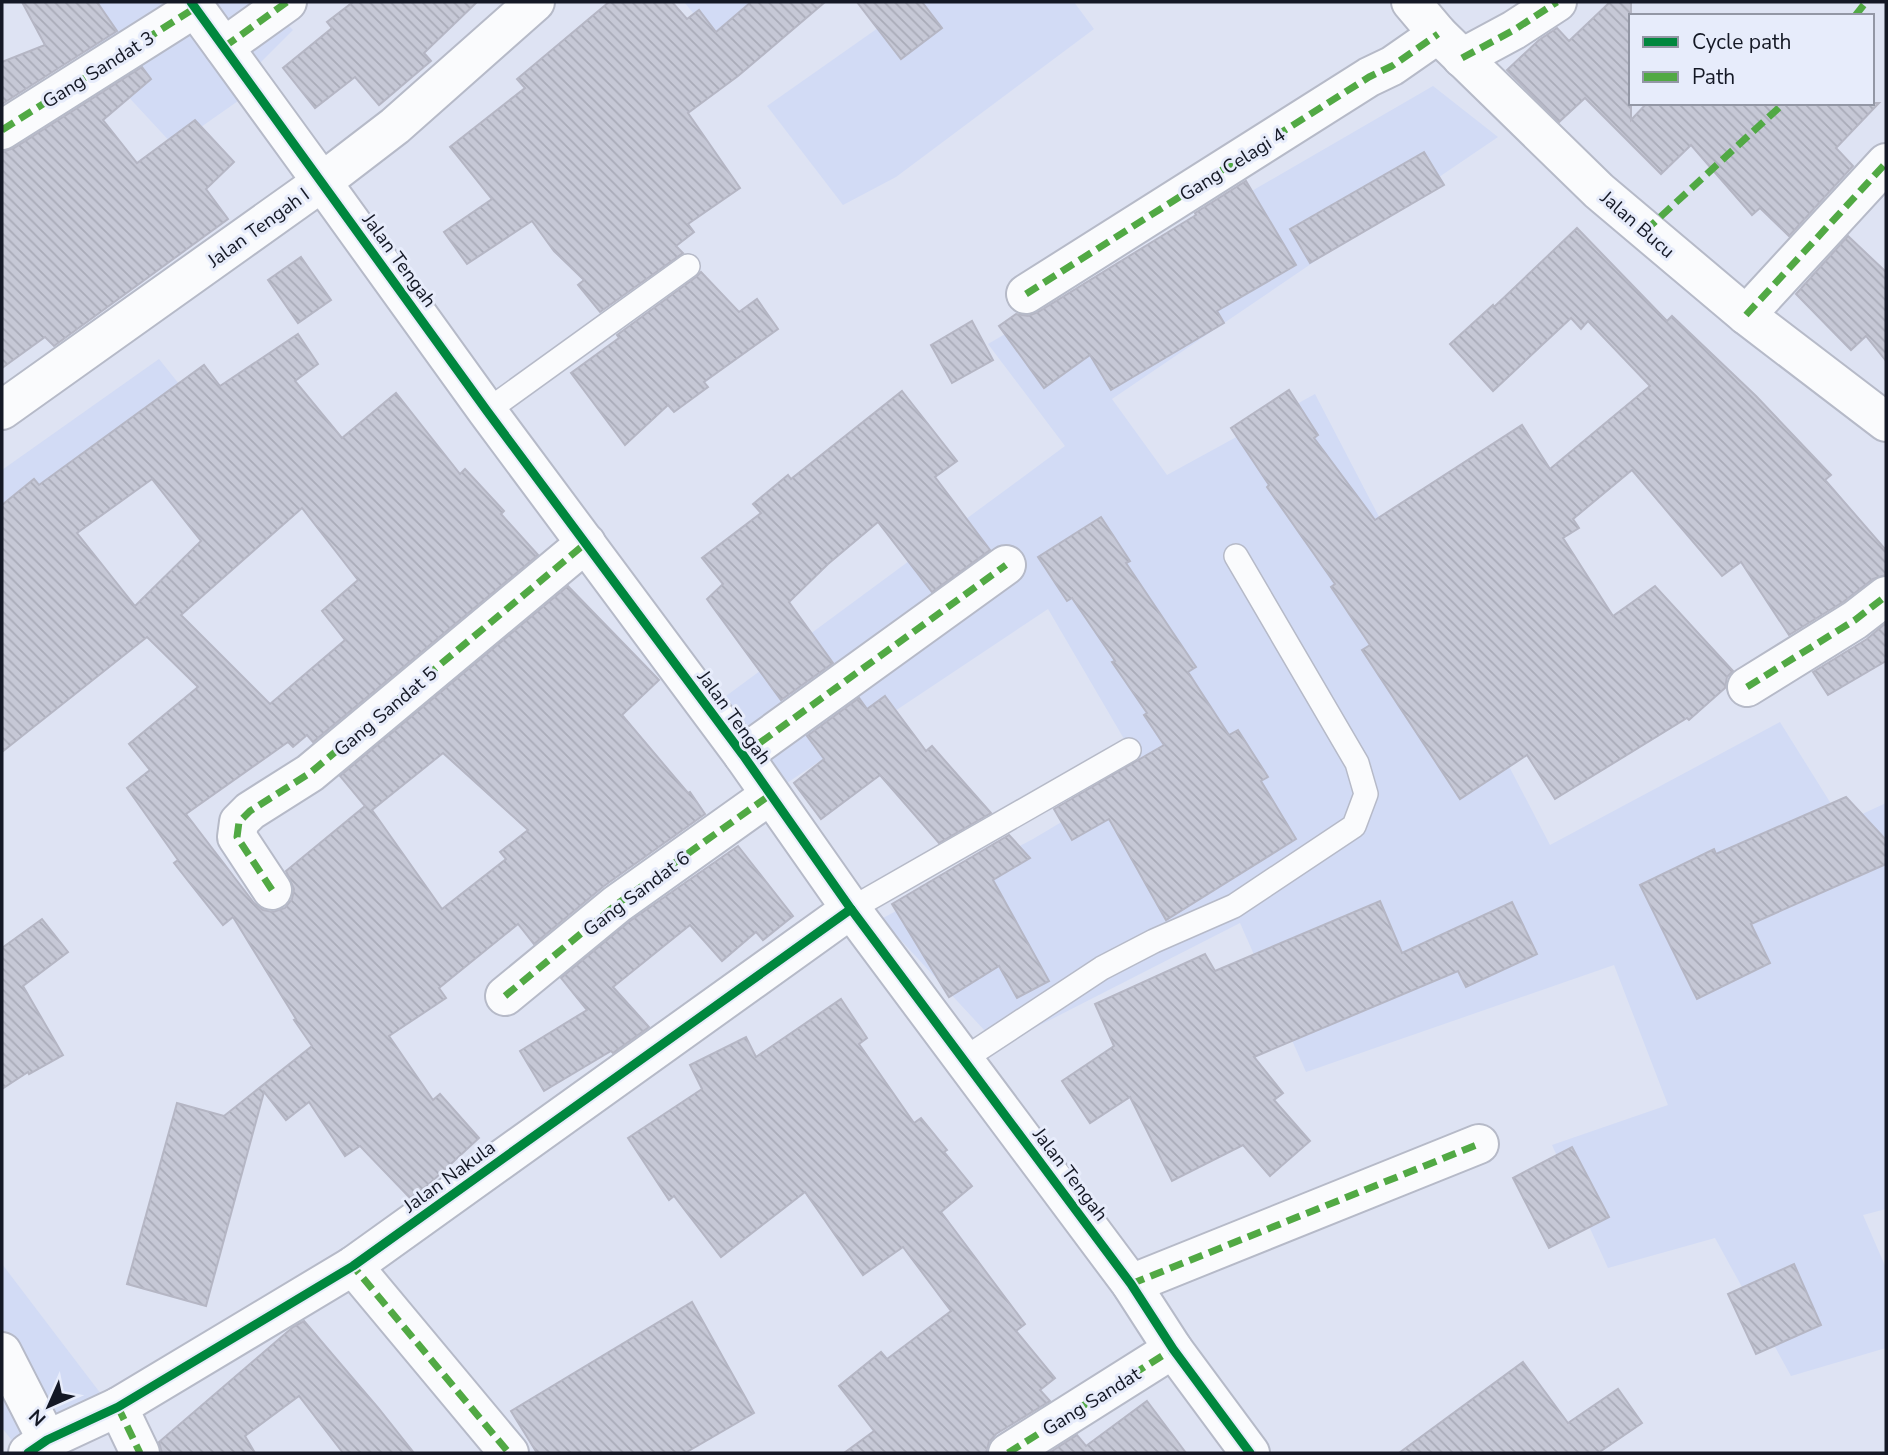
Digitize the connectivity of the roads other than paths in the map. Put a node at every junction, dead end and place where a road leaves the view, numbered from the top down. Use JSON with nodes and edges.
{"nodes":[{"id":1,"x":287,"y":2,"type":"edge"},
{"id":2,"x":535,"y":2,"type":"edge"},
{"id":3,"x":1411,"y":2,"type":"edge"},
{"id":4,"x":1557,"y":2,"type":"edge"},
{"id":5,"x":193,"y":5,"type":"edge"},
{"id":6,"x":1450,"y":46,"type":"junction"},
{"id":7,"x":224,"y":47,"type":"junction"},
{"id":8,"x":2,"y":130,"type":"edge"},
{"id":9,"x":1886,"y":163,"type":"edge"},
{"id":10,"x":322,"y":181,"type":"junction"},
{"id":11,"x":688,"y":266,"type":"dead end"},
{"id":12,"x":1026,"y":295,"type":"dead end"},
{"id":13,"x":1746,"y":314,"type":"junction"},
{"id":14,"x":2,"y":410,"type":"edge"},
{"id":15,"x":486,"y":411,"type":"junction"},
{"id":16,"x":1886,"y":422,"type":"edge"},
{"id":17,"x":586,"y":543,"type":"junction"},
{"id":18,"x":1236,"y":555,"type":"dead end"},
{"id":19,"x":1006,"y":565,"type":"dead end"},
{"id":20,"x":1886,"y":596,"type":"edge"},
{"id":21,"x":1747,"y":687,"type":"dead end"},
{"id":22,"x":1129,"y":750,"type":"dead end"},
{"id":23,"x":743,"y":755,"type":"junction"},
{"id":24,"x":770,"y":795,"type":"junction"},
{"id":25,"x":272,"y":890,"type":"dead end"},
{"id":26,"x":851,"y":909,"type":"junction"},
{"id":27,"x":505,"y":996,"type":"dead end"},
{"id":28,"x":964,"y":1059,"type":"junction"},
{"id":29,"x":1479,"y":1144,"type":"dead end"},
{"id":30,"x":353,"y":1266,"type":"junction"},
{"id":31,"x":1131,"y":1284,"type":"junction"},
{"id":32,"x":1173,"y":1349,"type":"junction"},
{"id":33,"x":2,"y":1352,"type":"edge"},
{"id":34,"x":118,"y":1407,"type":"junction"},
{"id":35,"x":38,"y":1446,"type":"edge"},
{"id":36,"x":140,"y":1453,"type":"edge"},
{"id":37,"x":509,"y":1453,"type":"edge"},
{"id":38,"x":1008,"y":1453,"type":"edge"},
{"id":39,"x":1250,"y":1453,"type":"edge"}],
"edges":[{"from":1,"to":7,"type":"street"},
{"from":2,"to":10,"type":"street","name":"Jalan Tengah I"},
{"from":3,"to":6,"type":"street","name":"Jalan Bucu"},
{"from":4,"to":6,"type":"street","name":"Gang Celagi 4"},
{"from":5,"to":7,"type":"street","name":"Jalan Tengah"},
{"from":5,"to":8,"type":"street","name":"Gang Sandat 3"},
{"from":6,"to":12,"type":"street","name":"Gang Celagi 4"},
{"from":6,"to":13,"type":"street","name":"Jalan Bucu"},
{"from":7,"to":10,"type":"street","name":"Jalan Tengah"},
{"from":9,"to":13,"type":"street"},
{"from":10,"to":14,"type":"street","name":"Jalan Tengah I"},
{"from":10,"to":15,"type":"street","name":"Jalan Tengah"},
{"from":11,"to":15,"type":"lane"},
{"from":13,"to":16,"type":"street","name":"Jalan Bucu"},
{"from":15,"to":17,"type":"street","name":"Jalan Tengah"},
{"from":17,"to":23,"type":"street","name":"Jalan Tengah"},
{"from":17,"to":25,"type":"street","name":"Gang Sandat 5"},
{"from":18,"to":28,"type":"lane"},
{"from":19,"to":23,"type":"street"},
{"from":20,"to":21,"type":"street"},
{"from":22,"to":26,"type":"lane"},
{"from":23,"to":24,"type":"street","name":"Jalan Tengah"},
{"from":24,"to":26,"type":"street","name":"Jalan Tengah"},
{"from":24,"to":27,"type":"street","name":"Gang Sandat 6"},
{"from":26,"to":28,"type":"street","name":"Jalan Tengah"},
{"from":26,"to":30,"type":"street","name":"Jalan Nakula"},
{"from":28,"to":31,"type":"street","name":"Jalan Tengah"},
{"from":29,"to":31,"type":"street"},
{"from":30,"to":34,"type":"street","name":"Jalan Nakula"},
{"from":30,"to":37,"type":"street"},
{"from":31,"to":32,"type":"street","name":"Jalan Tengah"},
{"from":32,"to":38,"type":"street","name":"Gang Sandat"},
{"from":32,"to":39,"type":"street","name":"Jalan Tengah"},
{"from":33,"to":35,"type":"street","name":"Jalan Nakula"},
{"from":34,"to":35,"type":"street","name":"Jalan Nakula"},
{"from":34,"to":36,"type":"street"}]}
